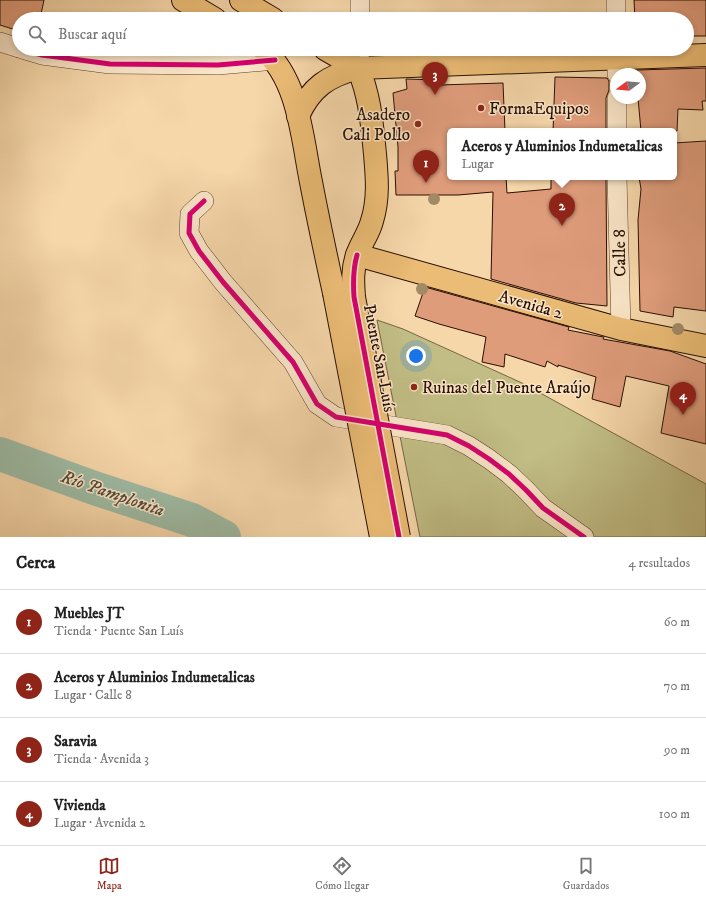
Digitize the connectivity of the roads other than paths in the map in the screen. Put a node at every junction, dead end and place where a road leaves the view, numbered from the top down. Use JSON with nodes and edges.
{"nodes":[{"id":1,"x":183,"y":0,"type":"edge"},
{"id":2,"x":241,"y":0,"type":"edge"},
{"id":3,"x":360,"y":0,"type":"edge"},
{"id":4,"x":616,"y":0,"type":"edge"},
{"id":5,"x":203,"y":12,"type":"edge"},
{"id":6,"x":261,"y":12,"type":"edge"},
{"id":7,"x":360,"y":12,"type":"edge"},
{"id":8,"x":616,"y":12,"type":"edge"},
{"id":9,"x":0,"y":42,"type":"edge"},
{"id":10,"x":12,"y":46,"type":"edge"},
{"id":11,"x":706,"y":55,"type":"edge"},
{"id":12,"x":50,"y":56,"type":"edge"},
{"id":13,"x":264,"y":56,"type":"edge"},
{"id":14,"x":270,"y":56,"type":"edge"},
{"id":15,"x":688,"y":56,"type":"edge"},
{"id":16,"x":694,"y":56,"type":"edge"},
{"id":17,"x":359,"y":58,"type":"edge"},
{"id":18,"x":617,"y":60,"type":"edge"},
{"id":19,"x":617,"y":104,"type":"edge"},
{"id":20,"x":298,"y":116,"type":"junction"},
{"id":21,"x":617,"y":128,"type":"edge"},
{"id":22,"x":617,"y":180,"type":"edge"},
{"id":23,"x":204,"y":201,"type":"dead end"},
{"id":24,"x":357,"y":255,"type":"junction"},
{"id":25,"x":344,"y":295,"type":"junction"},
{"id":26,"x":621,"y":329,"type":"junction"},
{"id":27,"x":706,"y":346,"type":"edge"},
{"id":28,"x":381,"y":537,"type":"edge"},
{"id":29,"x":399,"y":537,"type":"edge"},
{"id":30,"x":584,"y":537,"type":"edge"}],
"edges":[{"from":1,"to":5,"type":"main road"},
{"from":2,"to":6,"type":"main road"},
{"from":3,"to":7,"type":"street"},
{"from":4,"to":8,"type":"street"},
{"from":9,"to":10,"type":"street"},
{"from":11,"to":16,"type":"main road"},
{"from":12,"to":13,"type":"street"},
{"from":14,"to":20,"type":"main road","name":"Puente San Luís"},
{"from":15,"to":18,"type":"main road"},
{"from":17,"to":18,"type":"main road"},
{"from":17,"to":20,"type":"main road"},
{"from":17,"to":24,"type":"main road","name":"Puente San Luís"},
{"from":19,"to":21,"type":"street"},
{"from":20,"to":25,"type":"main road","name":"Puente San Luís"},
{"from":22,"to":26,"type":"street","name":"Calle 8"},
{"from":23,"to":30,"type":"street"},
{"from":24,"to":25,"type":"main road","name":"Puente San Luís"},
{"from":24,"to":26,"type":"main road","name":"Avenida 2"},
{"from":25,"to":28,"type":"main road","name":"Puente San Luís","bridge":true},
{"from":25,"to":29,"type":"main road","name":"Puente San Luís","bridge":true},
{"from":26,"to":27,"type":"main road","name":"Avenida 2"}]}
